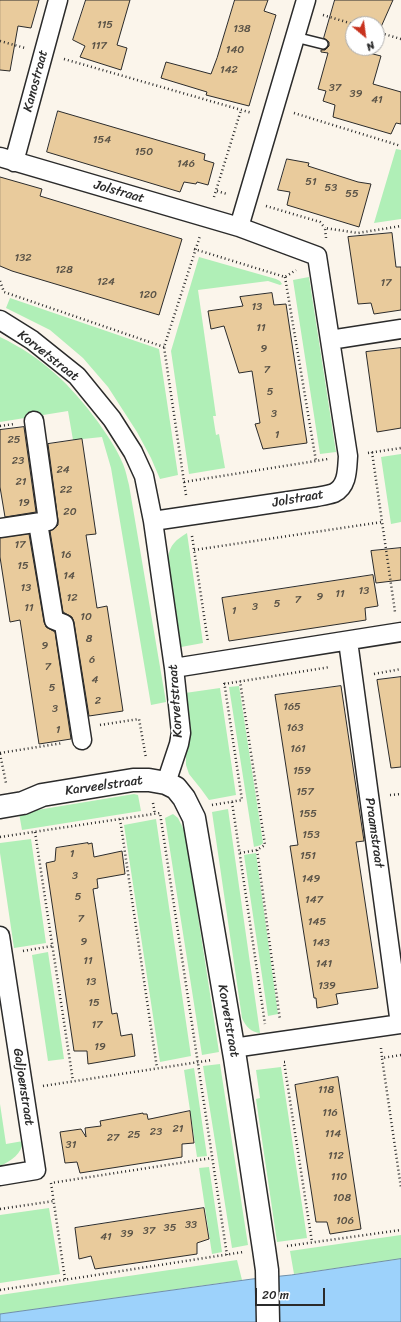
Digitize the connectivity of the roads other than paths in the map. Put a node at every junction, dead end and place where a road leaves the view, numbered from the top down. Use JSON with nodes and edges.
{"nodes":[{"id":1,"x":58,"y":0,"type":"edge"},
{"id":2,"x":304,"y":4,"type":"edge"},
{"id":3,"x":295,"y":37,"type":"junction"},
{"id":4,"x":323,"y":44,"type":"dead end"},
{"id":5,"x":7,"y":160,"type":"edge"},
{"id":6,"x":239,"y":227,"type":"junction"},
{"id":7,"x":0,"y":320,"type":"edge"},
{"id":8,"x":401,"y":329,"type":"edge"},
{"id":9,"x":330,"y":340,"type":"junction"},
{"id":10,"x":34,"y":421,"type":"dead end"},
{"id":11,"x":153,"y":521,"type":"junction"},
{"id":12,"x":38,"y":523,"type":"junction"},
{"id":13,"x":0,"y":528,"type":"edge"},
{"id":14,"x":400,"y":632,"type":"edge"},
{"id":15,"x":348,"y":641,"type":"junction"},
{"id":16,"x":174,"y":668,"type":"junction"},
{"id":17,"x":82,"y":740,"type":"dead end"},
{"id":18,"x":158,"y":781,"type":"junction"},
{"id":19,"x":0,"y":794,"type":"edge"},
{"id":20,"x":42,"y":794,"type":"junction"},
{"id":21,"x":0,"y":807,"type":"edge"},
{"id":22,"x":0,"y":936,"type":"edge"},
{"id":23,"x":2,"y":964,"type":"edge"},
{"id":24,"x":400,"y":1024,"type":"edge"},
{"id":25,"x":234,"y":1053,"type":"junction"},
{"id":26,"x":0,"y":1176,"type":"edge"},
{"id":27,"x":266,"y":1259,"type":"junction"},
{"id":28,"x":268,"y":1322,"type":"edge"},
{"id":29,"x":281,"y":1322,"type":"edge"}],
"edges":[{"from":1,"to":5,"type":"street","name":"Kanostraat"},
{"from":2,"to":3,"type":"street"},
{"from":3,"to":4,"type":"lane"},
{"from":3,"to":6,"type":"street"},
{"from":5,"to":6,"type":"street","name":"Jolstraat"},
{"from":6,"to":9,"type":"street","name":"Jolstraat"},
{"from":7,"to":11,"type":"street","name":"Korvetstraat"},
{"from":8,"to":9,"type":"street"},
{"from":9,"to":11,"type":"street","name":"Jolstraat"},
{"from":10,"to":12,"type":"street"},
{"from":11,"to":16,"type":"street","name":"Korvetstraat"},
{"from":12,"to":13,"type":"street"},
{"from":12,"to":17,"type":"street"},
{"from":14,"to":15,"type":"street"},
{"from":15,"to":16,"type":"street"},
{"from":15,"to":24,"type":"street","name":"Praamstraat"},
{"from":16,"to":18,"type":"street","name":"Korvetstraat"},
{"from":18,"to":20,"type":"street","name":"Karveelstraat"},
{"from":18,"to":25,"type":"street","name":"Korvetstraat"},
{"from":19,"to":20,"type":"street","name":"Karveelstraat"},
{"from":20,"to":21,"type":"street","name":"Karveelstraat"},
{"from":22,"to":23,"type":"street","name":"Galjoenstraat"},
{"from":23,"to":26,"type":"street","name":"Galjoenstraat"},
{"from":24,"to":25,"type":"street","name":"Praamstraat"},
{"from":25,"to":27,"type":"street","name":"Korvetstraat"},
{"from":27,"to":28,"type":"street","name":"Korvetstraat"},
{"from":27,"to":29,"type":"street","name":"Korvetstraat"}]}
